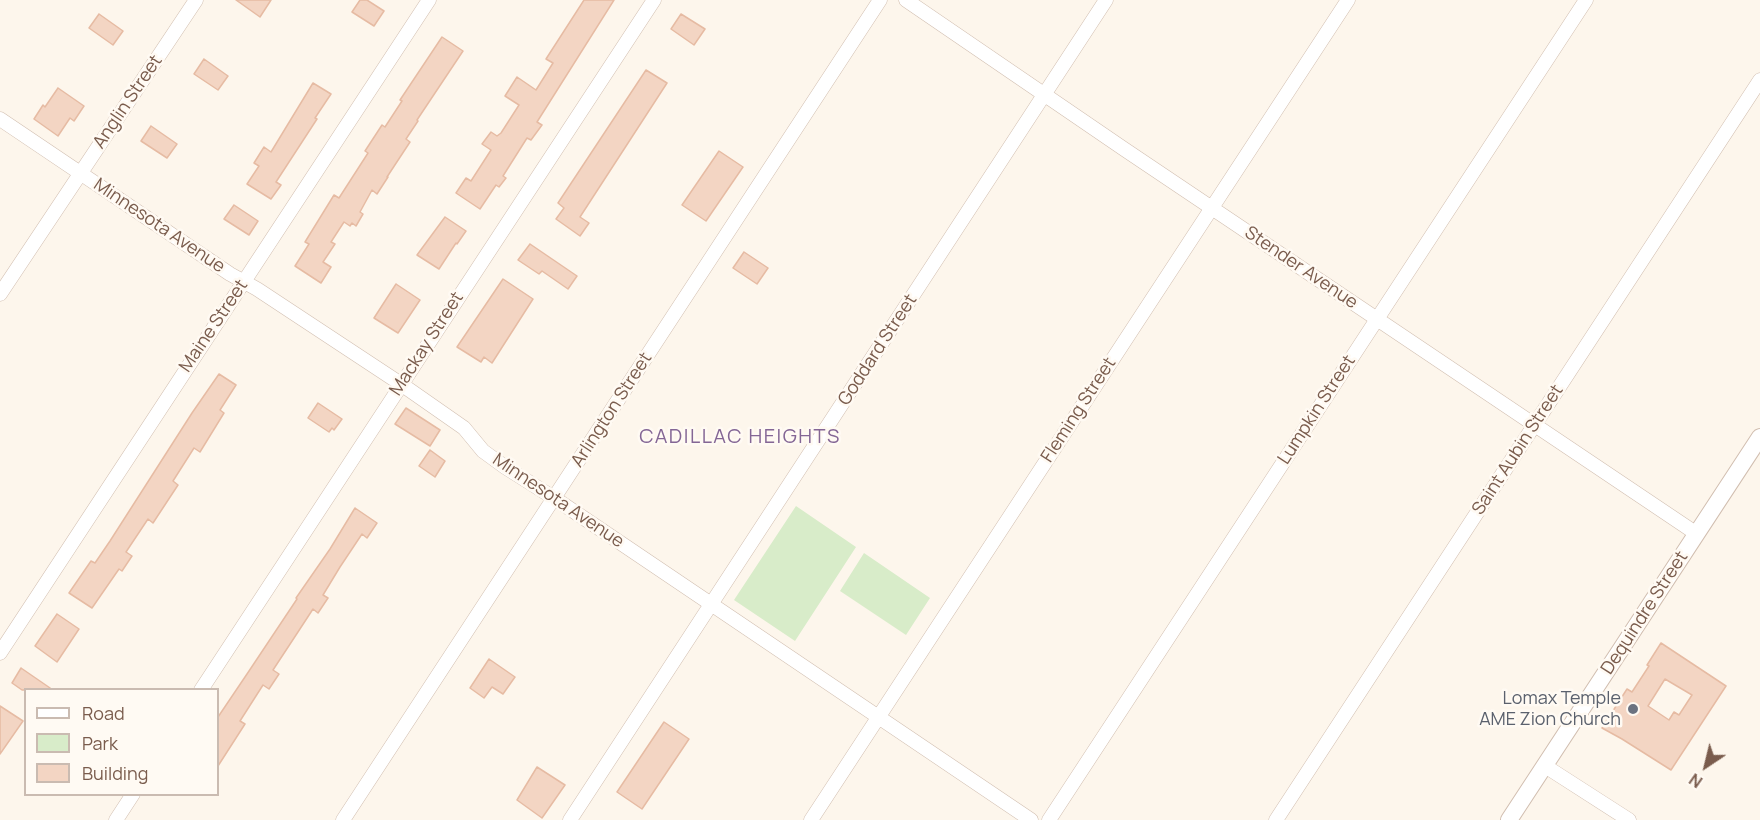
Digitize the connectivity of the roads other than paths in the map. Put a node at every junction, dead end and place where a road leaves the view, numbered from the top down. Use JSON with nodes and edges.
{"nodes":[{"id":1,"x":196,"y":0,"type":"edge"},
{"id":2,"x":429,"y":0,"type":"edge"},
{"id":3,"x":654,"y":0,"type":"edge"},
{"id":4,"x":880,"y":0,"type":"edge"},
{"id":5,"x":906,"y":0,"type":"edge"},
{"id":6,"x":1106,"y":0,"type":"edge"},
{"id":7,"x":1348,"y":0,"type":"edge"},
{"id":8,"x":1586,"y":0,"type":"edge"},
{"id":9,"x":1760,"y":80,"type":"edge"},
{"id":10,"x":1045,"y":94,"type":"junction"},
{"id":11,"x":0,"y":118,"type":"edge"},
{"id":12,"x":80,"y":174,"type":"junction"},
{"id":13,"x":1212,"y":208,"type":"junction"},
{"id":14,"x":244,"y":281,"type":"junction"},
{"id":15,"x":0,"y":294,"type":"edge"},
{"id":16,"x":1377,"y":319,"type":"junction"},
{"id":17,"x":401,"y":384,"type":"junction"},
{"id":18,"x":1534,"y":425,"type":"junction"},
{"id":19,"x":1760,"y":437,"type":"edge"},
{"id":20,"x":554,"y":498,"type":"junction"},
{"id":21,"x":1697,"y":534,"type":"junction"},
{"id":22,"x":711,"y":604,"type":"junction"},
{"id":23,"x":0,"y":653,"type":"edge"},
{"id":24,"x":202,"y":688,"type":"edge"},
{"id":25,"x":878,"y":717,"type":"junction"},
{"id":26,"x":1545,"y":766,"type":"junction"},
{"id":27,"x":132,"y":796,"type":"edge"},
{"id":28,"x":116,"y":820,"type":"edge"},
{"id":29,"x":343,"y":820,"type":"edge"},
{"id":30,"x":570,"y":820,"type":"edge"},
{"id":31,"x":811,"y":820,"type":"edge"},
{"id":32,"x":1031,"y":820,"type":"edge"},
{"id":33,"x":1049,"y":820,"type":"edge"},
{"id":34,"x":1276,"y":820,"type":"edge"},
{"id":35,"x":1509,"y":820,"type":"edge"},
{"id":36,"x":1629,"y":820,"type":"edge"}],
"edges":[{"from":1,"to":12,"type":"street","name":"Anglin Street"},
{"from":2,"to":14,"type":"street","name":"Maine Street"},
{"from":3,"to":17,"type":"street","name":"Mackay Street"},
{"from":4,"to":20,"type":"street","name":"Arlington Street"},
{"from":5,"to":10,"type":"street","name":"Stender Avenue"},
{"from":6,"to":10,"type":"street","name":"Goddard Street"},
{"from":7,"to":13,"type":"street","name":"Fleming Street"},
{"from":8,"to":16,"type":"street","name":"Lumpkin Street"},
{"from":9,"to":18,"type":"street","name":"Saint Aubin Street"},
{"from":10,"to":13,"type":"street","name":"Stender Avenue"},
{"from":10,"to":22,"type":"street","name":"Goddard Street"},
{"from":11,"to":12,"type":"street","name":"Minnesota Avenue"},
{"from":12,"to":14,"type":"street","name":"Minnesota Avenue"},
{"from":12,"to":15,"type":"street","name":"Anglin Street"},
{"from":13,"to":16,"type":"street","name":"Stender Avenue"},
{"from":13,"to":25,"type":"street","name":"Fleming Street"},
{"from":14,"to":17,"type":"street","name":"Minnesota Avenue"},
{"from":14,"to":23,"type":"street","name":"Maine Street"},
{"from":16,"to":18,"type":"street","name":"Stender Avenue"},
{"from":16,"to":33,"type":"street","name":"Lumpkin Street"},
{"from":17,"to":20,"type":"street","name":"Minnesota Avenue"},
{"from":17,"to":24,"type":"street","name":"Mackay Street"},
{"from":18,"to":21,"type":"street","name":"Stender Avenue"},
{"from":18,"to":34,"type":"street","name":"Saint Aubin Street"},
{"from":19,"to":21,"type":"street","name":"Dequindre Street"},
{"from":20,"to":22,"type":"street","name":"Minnesota Avenue"},
{"from":20,"to":29,"type":"street","name":"Arlington Street"},
{"from":21,"to":26,"type":"street","name":"Dequindre Street"},
{"from":22,"to":25,"type":"street","name":"Minnesota Avenue"},
{"from":22,"to":30,"type":"street","name":"Goddard Street"},
{"from":25,"to":31,"type":"street","name":"Fleming Street"},
{"from":25,"to":32,"type":"street","name":"Minnesota Avenue"},
{"from":26,"to":35,"type":"street","name":"Dequindre Street"},
{"from":26,"to":36,"type":"street"},
{"from":27,"to":28,"type":"street"}]}
